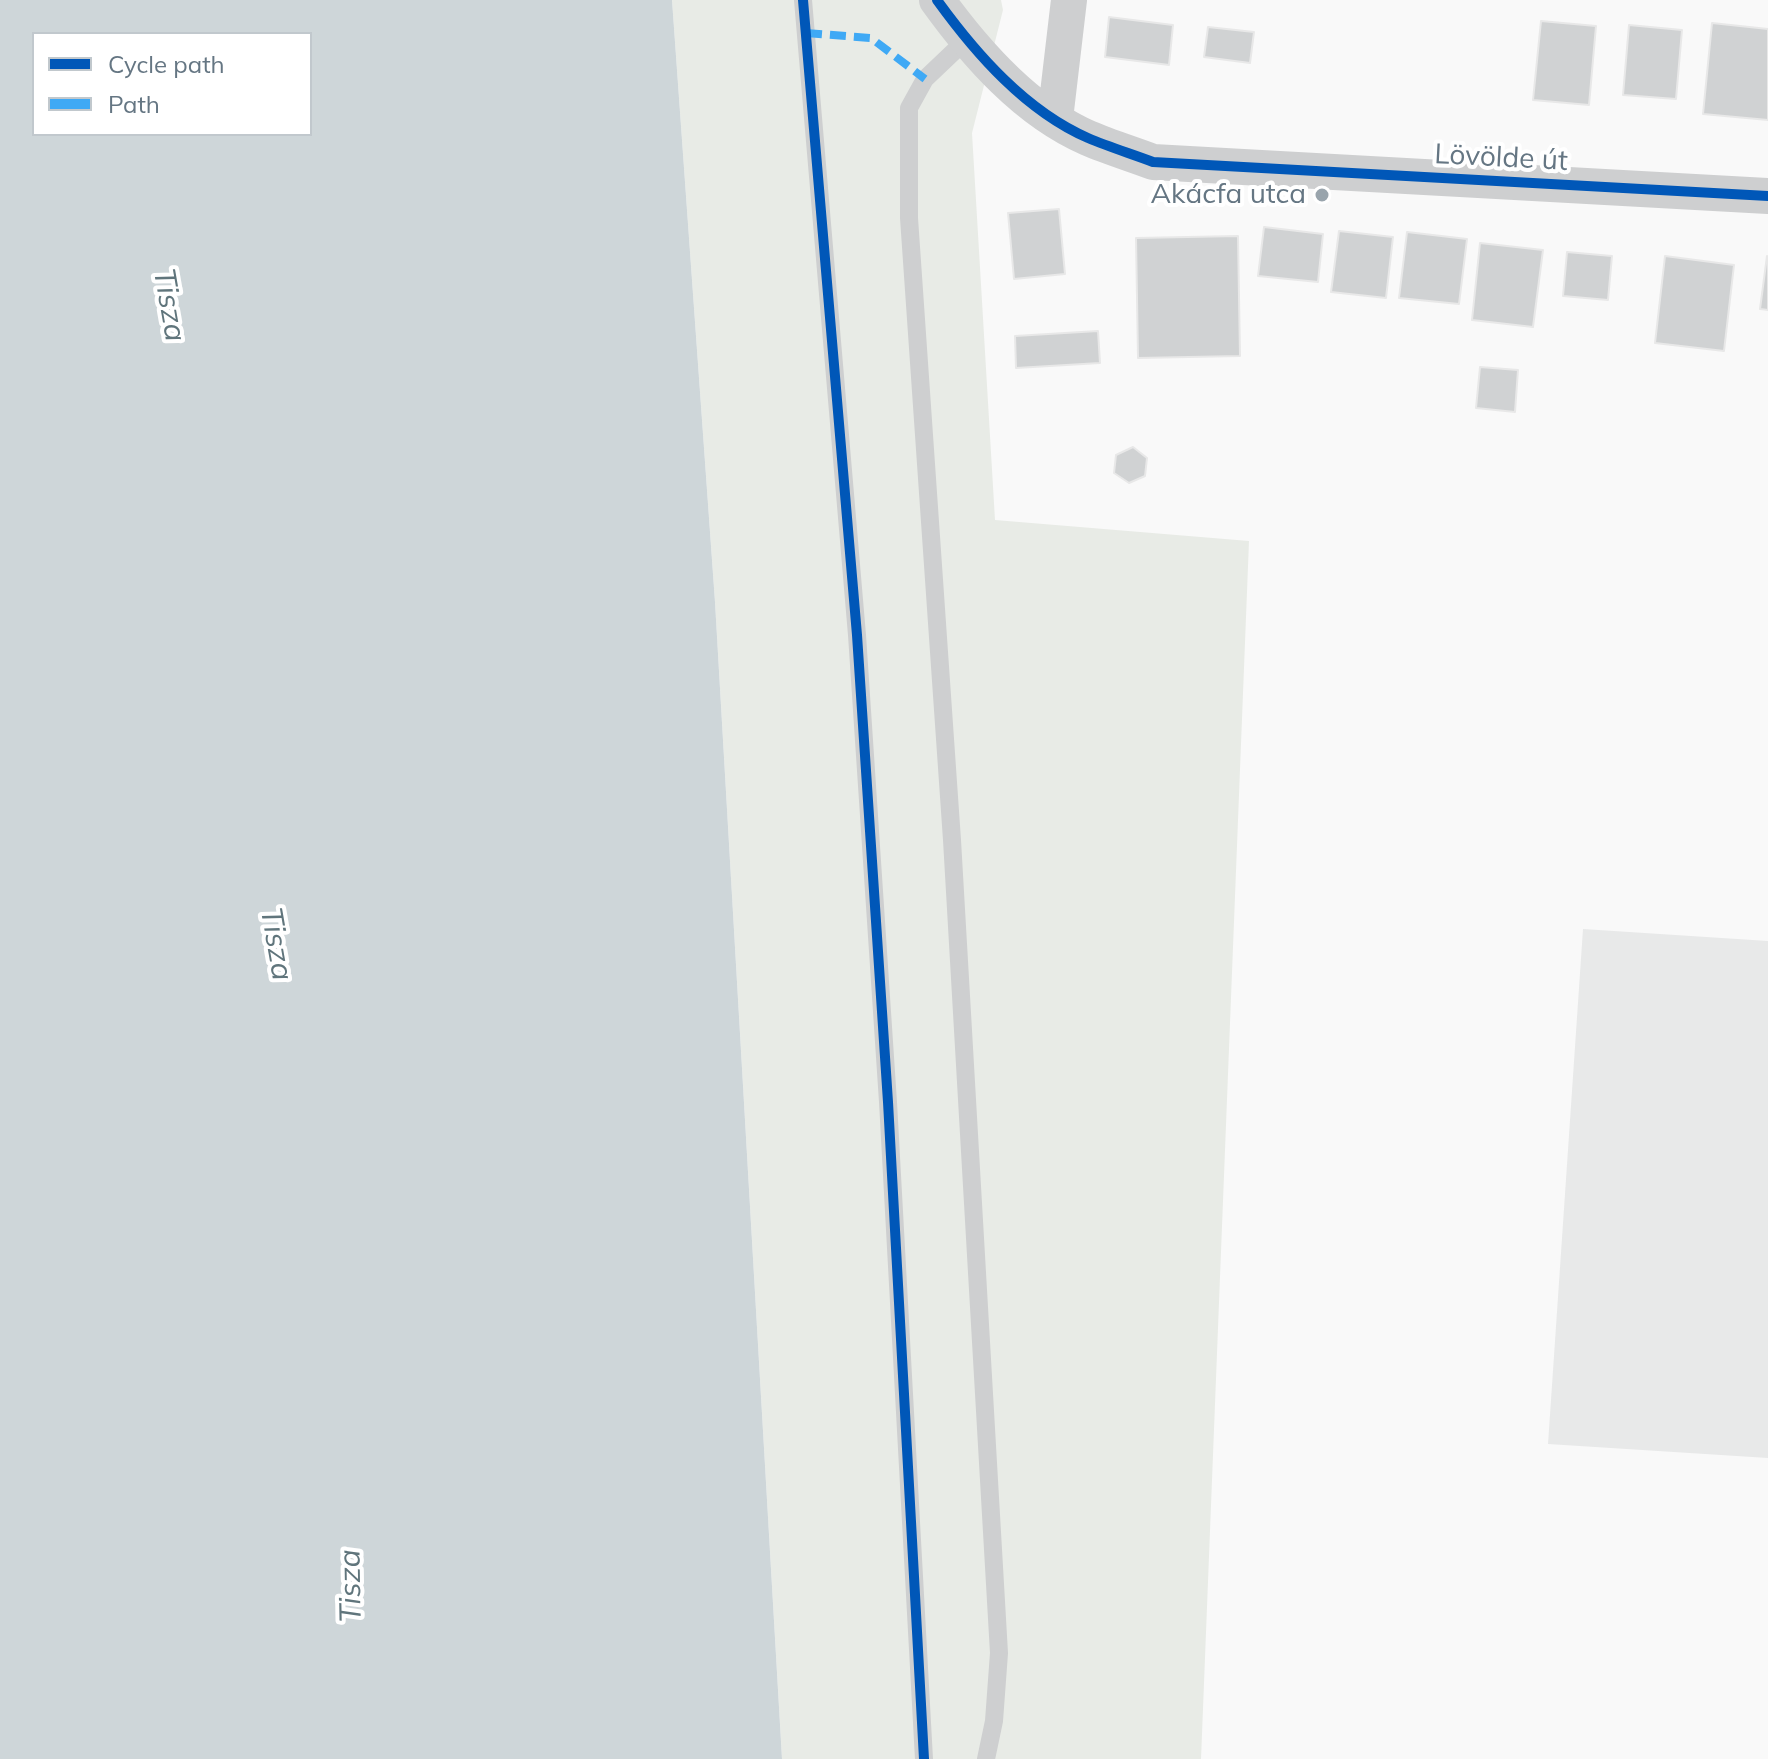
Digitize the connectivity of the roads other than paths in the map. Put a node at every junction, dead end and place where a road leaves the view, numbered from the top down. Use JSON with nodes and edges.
{"nodes":[{"id":1,"x":803,"y":0,"type":"edge"},
{"id":2,"x":937,"y":0,"type":"edge"},
{"id":3,"x":1069,"y":0,"type":"edge"},
{"id":4,"x":966,"y":40,"type":"junction"},
{"id":5,"x":1055,"y":119,"type":"junction"},
{"id":6,"x":1768,"y":196,"type":"edge"},
{"id":7,"x":924,"y":1759,"type":"edge"},
{"id":8,"x":986,"y":1759,"type":"edge"}],
"edges":[{"from":1,"to":7,"type":"lane"},
{"from":2,"to":4,"type":"street","name":"Lövölde út"},
{"from":3,"to":5,"type":"street"},
{"from":4,"to":5,"type":"street","name":"Lövölde út"},
{"from":4,"to":8,"type":"lane"},
{"from":5,"to":6,"type":"street","name":"Lövölde út"}]}
